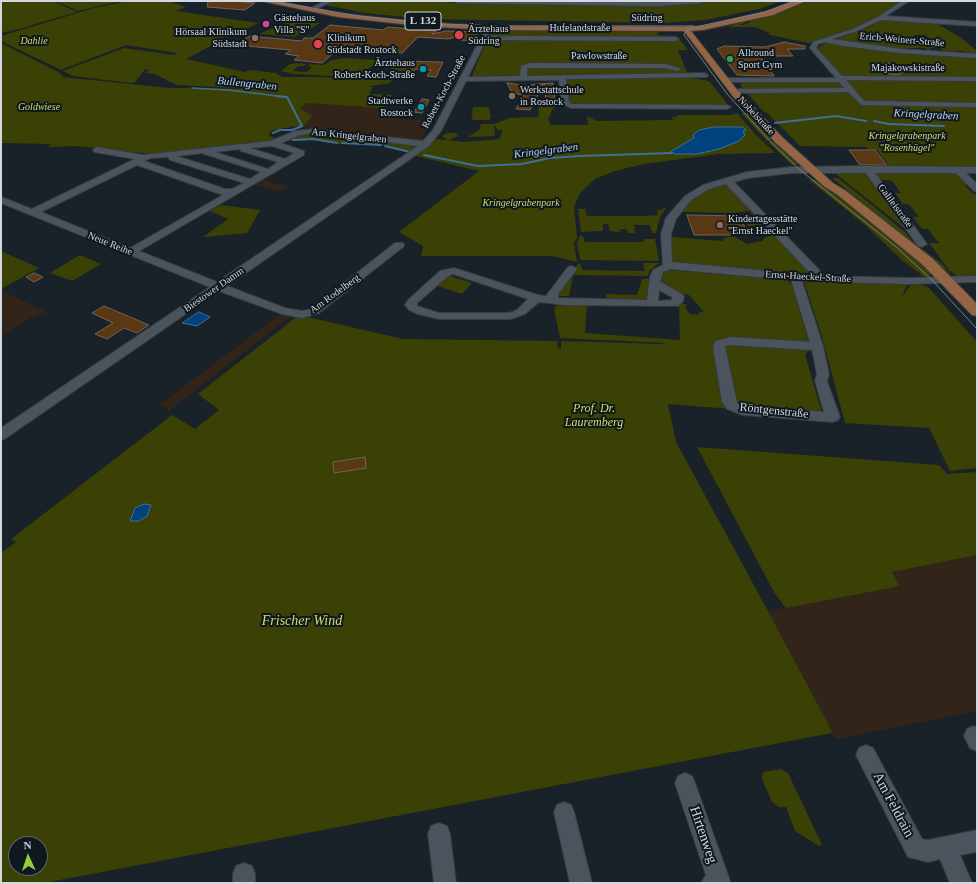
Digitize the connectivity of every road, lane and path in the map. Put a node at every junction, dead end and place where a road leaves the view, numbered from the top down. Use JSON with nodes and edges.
{"nodes":[{"id":1,"x":264,"y":1,"type":"edge"},
{"id":2,"x":284,"y":1,"type":"edge"},
{"id":3,"x":330,"y":1,"type":"edge"},
{"id":4,"x":457,"y":1,"type":"edge"},
{"id":5,"x":701,"y":1,"type":"edge"},
{"id":6,"x":788,"y":1,"type":"edge"},
{"id":7,"x":802,"y":1,"type":"edge"},
{"id":8,"x":906,"y":1,"type":"edge"},
{"id":9,"x":517,"y":2,"type":"edge"},
{"id":10,"x":316,"y":7,"type":"junction"},
{"id":11,"x":308,"y":10,"type":"junction"},
{"id":12,"x":881,"y":18,"type":"junction"},
{"id":13,"x":700,"y":22,"type":"junction"},
{"id":14,"x":678,"y":24,"type":"junction"},
{"id":15,"x":977,"y":24,"type":"edge"},
{"id":16,"x":490,"y":25,"type":"junction"},
{"id":17,"x":689,"y":28,"type":"junction"},
{"id":18,"x":484,"y":38,"type":"junction"},
{"id":19,"x":676,"y":39,"type":"dead end"},
{"id":20,"x":825,"y":40,"type":"junction"},
{"id":21,"x":977,"y":56,"type":"edge"},
{"id":22,"x":682,"y":75,"type":"junction"},
{"id":23,"x":704,"y":75,"type":"dead end"},
{"id":24,"x":562,"y":77,"type":"junction"},
{"id":25,"x":524,"y":78,"type":"junction"},
{"id":26,"x":463,"y":79,"type":"junction"},
{"id":27,"x":842,"y":79,"type":"junction"},
{"id":28,"x":977,"y":79,"type":"edge"},
{"id":29,"x":728,"y":80,"type":"junction"},
{"id":30,"x":850,"y":90,"type":"junction"},
{"id":31,"x":741,"y":91,"type":"junction"},
{"id":32,"x":977,"y":105,"type":"edge"},
{"id":33,"x":583,"y":106,"type":"joint"},
{"id":34,"x":727,"y":106,"type":"dead end"},
{"id":35,"x":273,"y":143,"type":"junction"},
{"id":36,"x":426,"y":144,"type":"junction"},
{"id":37,"x":241,"y":147,"type":"junction"},
{"id":38,"x":98,"y":150,"type":"dead end"},
{"id":39,"x":205,"y":150,"type":"junction"},
{"id":40,"x":170,"y":154,"type":"junction"},
{"id":41,"x":140,"y":160,"type":"junction"},
{"id":42,"x":286,"y":162,"type":"junction"},
{"id":43,"x":868,"y":169,"type":"junction"},
{"id":44,"x":958,"y":169,"type":"junction"},
{"id":45,"x":815,"y":170,"type":"junction"},
{"id":46,"x":977,"y":170,"type":"edge"},
{"id":47,"x":269,"y":172,"type":"junction"},
{"id":48,"x":727,"y":180,"type":"junction"},
{"id":49,"x":251,"y":182,"type":"junction"},
{"id":50,"x":977,"y":189,"type":"edge"},
{"id":51,"x":235,"y":192,"type":"junction"},
{"id":52,"x":1,"y":200,"type":"edge"},
{"id":53,"x":32,"y":213,"type":"junction"},
{"id":54,"x":922,"y":244,"type":"dead end"},
{"id":55,"x":399,"y":245,"type":"dead end"},
{"id":56,"x":131,"y":252,"type":"junction"},
{"id":57,"x":669,"y":266,"type":"junction"},
{"id":58,"x":572,"y":268,"type":"dead end"},
{"id":59,"x":796,"y":278,"type":"junction"},
{"id":60,"x":822,"y":279,"type":"junction"},
{"id":61,"x":977,"y":279,"type":"edge"},
{"id":62,"x":947,"y":280,"type":"junction"},
{"id":63,"x":654,"y":283,"type":"junction"},
{"id":64,"x":218,"y":287,"type":"junction"},
{"id":65,"x":536,"y":298,"type":"junction"},
{"id":66,"x":552,"y":301,"type":"junction"},
{"id":67,"x":652,"y":304,"type":"junction"},
{"id":68,"x":977,"y":312,"type":"edge"},
{"id":69,"x":817,"y":346,"type":"junction"},
{"id":70,"x":1,"y":434,"type":"edge"},
{"id":71,"x":866,"y":755,"type":"dead end"},
{"id":72,"x":684,"y":782,"type":"dead end"},
{"id":73,"x":564,"y":812,"type":"dead end"},
{"id":74,"x":439,"y":834,"type":"dead end"},
{"id":75,"x":977,"y":841,"type":"edge"},
{"id":76,"x":946,"y":848,"type":"junction"},
{"id":77,"x":446,"y":883,"type":"edge"},
{"id":78,"x":582,"y":883,"type":"edge"},
{"id":79,"x":712,"y":883,"type":"edge"},
{"id":80,"x":961,"y":883,"type":"edge"}],
"edges":[{"from":1,"to":11,"type":"main road","name":"Südring","number":"L 132"},
{"from":2,"to":10,"type":"main road","name":"Südring","number":"L 132"},
{"from":3,"to":10,"type":"street"},
{"from":4,"to":9,"type":"street"},
{"from":5,"to":9,"type":"street"},
{"from":6,"to":13,"type":"main road","name":"Südring"},
{"from":7,"to":17,"type":"main road","name":"Südring"},
{"from":8,"to":12,"type":"street"},
{"from":10,"to":11,"type":"main road","name":"Südring"},
{"from":10,"to":16,"type":"main road","name":"Südring","number":"L 132"},
{"from":11,"to":16,"type":"main road","name":"Südring","number":"L 132"},
{"from":12,"to":15,"type":"street"},
{"from":12,"to":20,"type":"street"},
{"from":13,"to":14,"type":"main road","name":"Südring","number":"L 132"},
{"from":13,"to":17,"type":"main road","number":"L 132"},
{"from":14,"to":16,"type":"main road","name":"Südring","number":"L 132"},
{"from":14,"to":17,"type":"main road","number":"L 132"},
{"from":16,"to":17,"type":"main road","name":"Südring","number":"L 132"},
{"from":16,"to":18,"type":"street","name":"Robert-Koch-Straße"},
{"from":17,"to":29,"type":"main road","name":"Nobelstraße"},
{"from":18,"to":19,"type":"street","name":"Hufelandstraße"},
{"from":18,"to":26,"type":"street","name":"Robert-Koch-Straße"},
{"from":20,"to":21,"type":"street","name":"Erich-Weinert-Straße"},
{"from":20,"to":27,"type":"street"},
{"from":22,"to":23,"type":"street","name":"Pawlowstraße"},
{"from":22,"to":24,"type":"street","name":"Pawlowstraße"},
{"from":22,"to":25,"type":"street","name":"Pawlowstraße"},
{"from":24,"to":25,"type":"street","name":"Pawlowstraße"},
{"from":24,"to":33,"type":"street","name":"Pawlowstraße"},
{"from":25,"to":26,"type":"street","name":"Pawlowstraße"},
{"from":26,"to":36,"type":"street","name":"Robert-Koch-Straße"},
{"from":27,"to":28,"type":"street","name":"Majakowskistraße"},
{"from":27,"to":29,"type":"street","name":"Majakowskistraße"},
{"from":27,"to":30,"type":"street"},
{"from":29,"to":31,"type":"main road","name":"Nobelstraße"},
{"from":29,"to":45,"type":"main road","name":"Nobelstraße"},
{"from":30,"to":31,"type":"street"},
{"from":30,"to":32,"type":"street"},
{"from":31,"to":45,"type":"main road","name":"Nobelstraße"},
{"from":33,"to":34,"type":"street","name":"Nobelstraße"},
{"from":35,"to":36,"type":"street","name":"Am Kringelgraben"},
{"from":35,"to":37,"type":"street","name":"Am Kringelgraben"},
{"from":35,"to":42,"type":"street","name":"Am Kringelgraben"},
{"from":36,"to":64,"type":"street","name":"Biestower Damm"},
{"from":37,"to":39,"type":"street","name":"Am Kringelgraben"},
{"from":37,"to":42,"type":"street","name":"Am Kringelgraben"},
{"from":38,"to":41,"type":"street","name":"Am Kringelgraben"},
{"from":39,"to":40,"type":"street","name":"Am Kringelgraben"},
{"from":39,"to":47,"type":"street","name":"Am Kringelgraben"},
{"from":40,"to":41,"type":"street","name":"Am Kringelgraben"},
{"from":40,"to":49,"type":"street"},
{"from":41,"to":51,"type":"street","name":"Am Kringelgraben"},
{"from":41,"to":53,"type":"street","name":"Am Kringelgraben"},
{"from":42,"to":47,"type":"street","name":"Am Kringelgraben"},
{"from":43,"to":44,"type":"street"},
{"from":43,"to":45,"type":"street"},
{"from":43,"to":54,"type":"street","name":"Galileistraße"},
{"from":44,"to":46,"type":"street"},
{"from":44,"to":50,"type":"street"},
{"from":45,"to":48,"type":"street"},
{"from":45,"to":62,"type":"main road","name":"Nobelstraße"},
{"from":47,"to":49,"type":"street","name":"Am Kringelgraben"},
{"from":48,"to":57,"type":"street"},
{"from":48,"to":60,"type":"street"},
{"from":49,"to":51,"type":"street","name":"Am Kringelgraben"},
{"from":51,"to":56,"type":"street","name":"Am Kringelgraben"},
{"from":52,"to":53,"type":"street","name":"Neue Reihe"},
{"from":53,"to":56,"type":"street","name":"Neue Reihe"},
{"from":55,"to":64,"type":"street","name":"Am Rodelberg"},
{"from":56,"to":64,"type":"street","name":"Neue Reihe"},
{"from":57,"to":59,"type":"street","name":"Ernst-Haeckel-Straße"},
{"from":57,"to":63,"type":"street"},
{"from":58,"to":66,"type":"street"},
{"from":59,"to":60,"type":"street","name":"Ernst-Haeckel-Straße"},
{"from":59,"to":69,"type":"street","name":"Röntgenstraße"},
{"from":60,"to":62,"type":"street","name":"Ernst-Haeckel-Straße"},
{"from":61,"to":62,"type":"street","name":"Ernst-Haeckel-Straße"},
{"from":62,"to":68,"type":"main road","name":"Nobelstraße"},
{"from":63,"to":67,"type":"street"},
{"from":63,"to":67,"type":"street"},
{"from":64,"to":70,"type":"street","name":"Biestower Damm"},
{"from":65,"to":65,"type":"street"},
{"from":65,"to":66,"type":"street"},
{"from":66,"to":67,"type":"street"},
{"from":69,"to":69,"type":"street","name":"Röntgenstraße"},
{"from":71,"to":76,"type":"street","name":"Am Feldrain"},
{"from":72,"to":79,"type":"street","name":"Hirtenweg"},
{"from":73,"to":78,"type":"street"},
{"from":74,"to":77,"type":"street"},
{"from":75,"to":76,"type":"street","name":"Am Feldrain"},
{"from":76,"to":80,"type":"street"}]}
